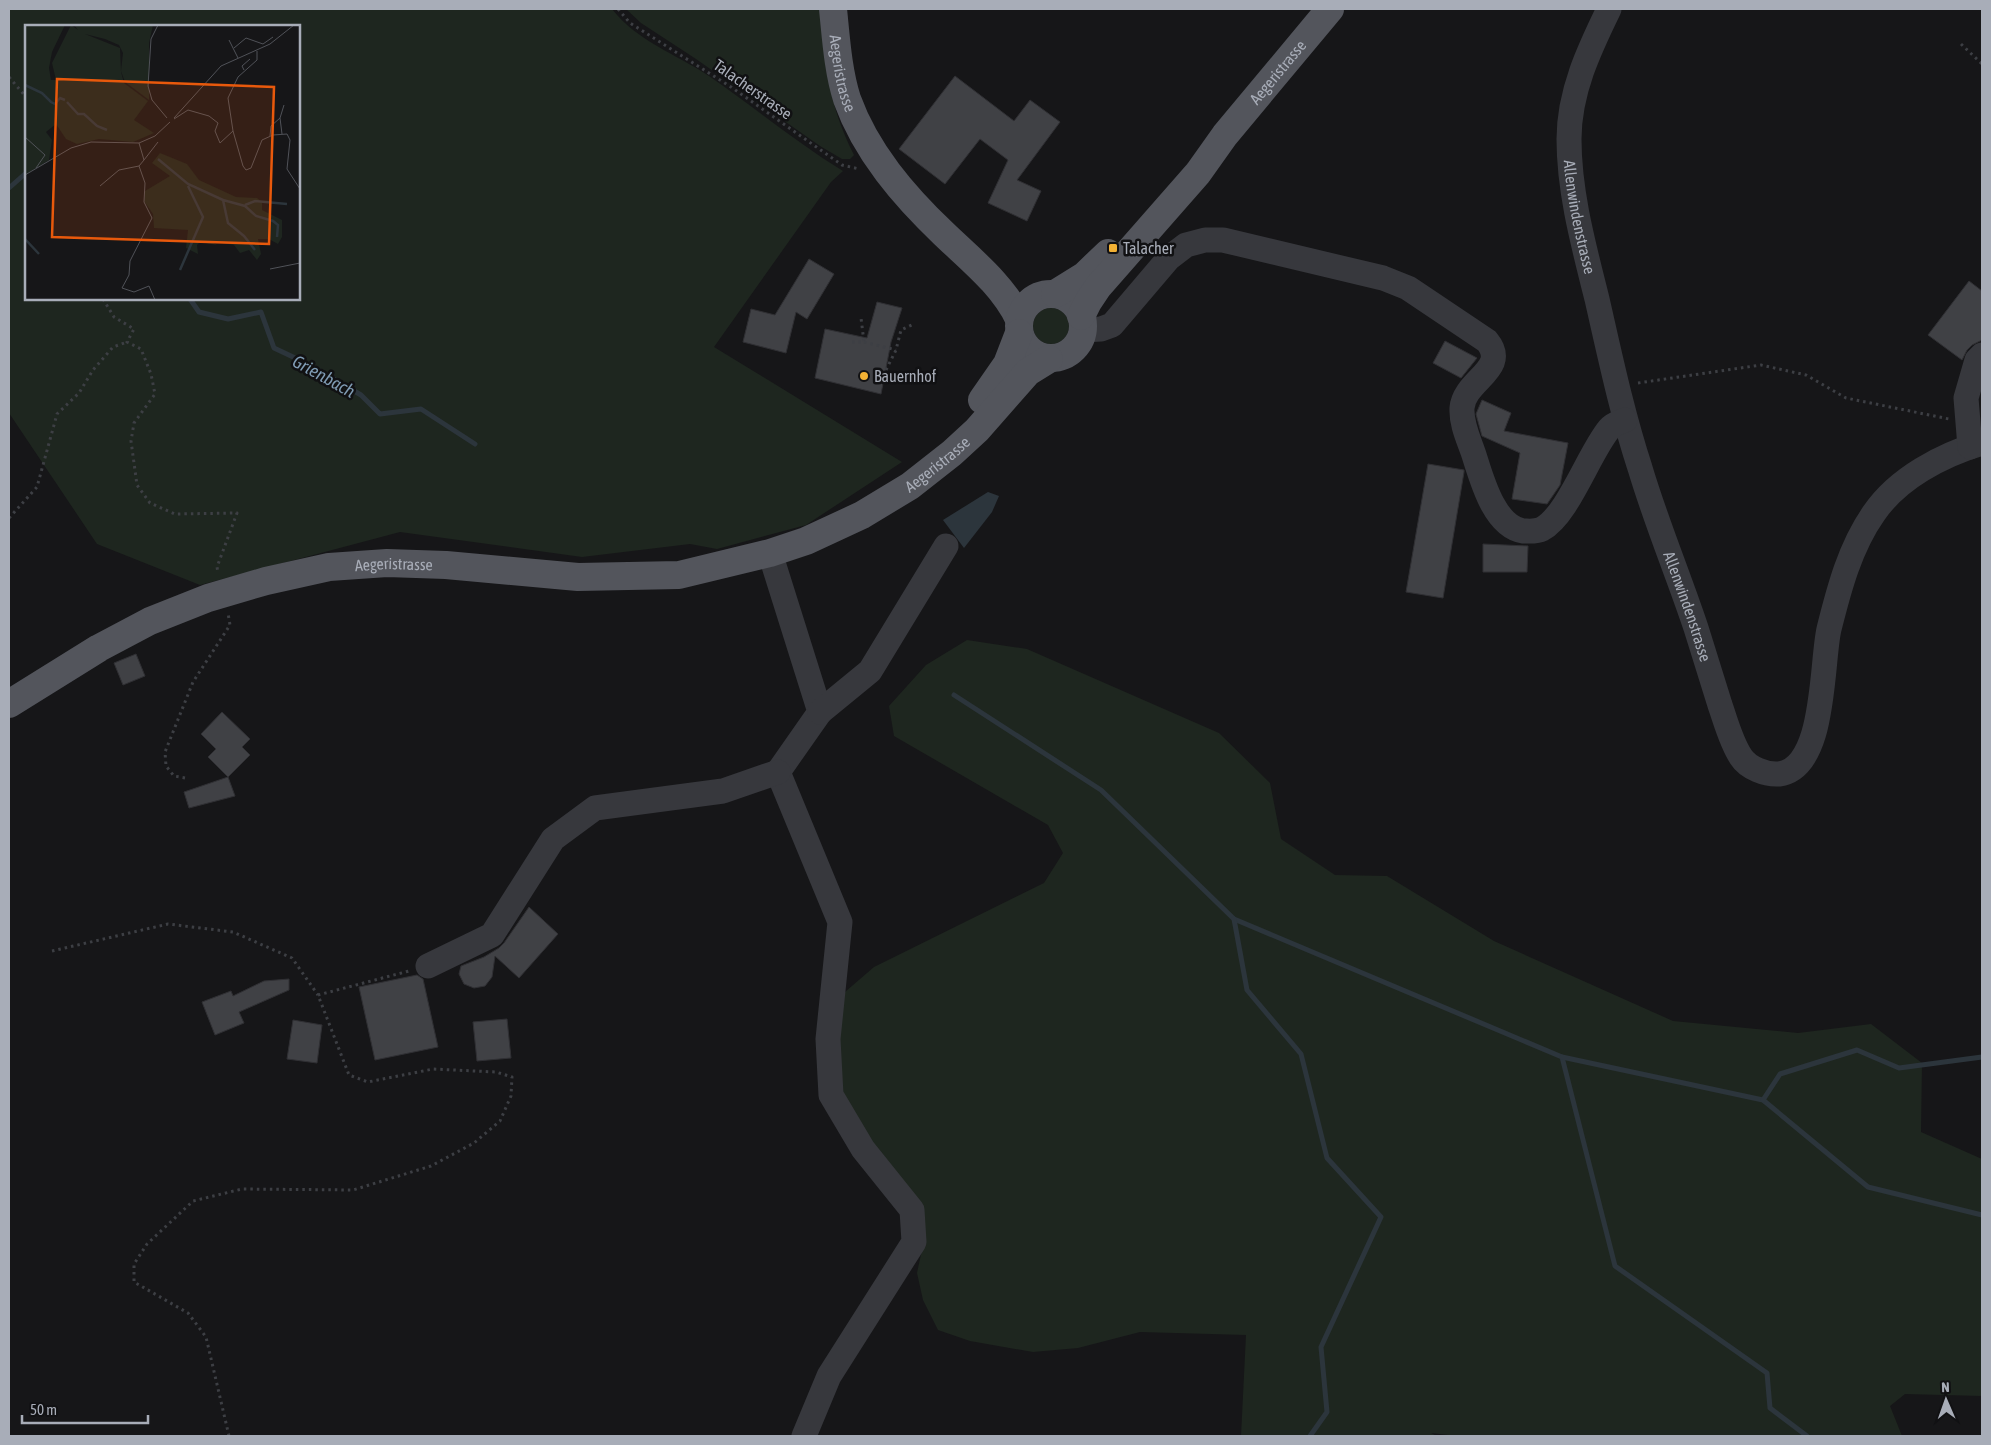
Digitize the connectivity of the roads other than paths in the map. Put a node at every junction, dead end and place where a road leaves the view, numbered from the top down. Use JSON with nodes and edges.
{"nodes":[{"id":1,"x":833,"y":9,"type":"edge"},
{"id":2,"x":1330,"y":9,"type":"edge"},
{"id":3,"x":1609,"y":9,"type":"edge"},
{"id":4,"x":1225,"y":135,"type":"junction"},
{"id":5,"x":959,"y":248,"type":"junction"},
{"id":6,"x":1048,"y":295,"type":"junction"},
{"id":7,"x":1082,"y":323,"type":"junction"},
{"id":8,"x":1019,"y":326,"type":"junction"},
{"id":9,"x":1982,"y":355,"type":"edge"},
{"id":10,"x":1048,"y":358,"type":"junction"},
{"id":11,"x":1625,"y":420,"type":"junction"},
{"id":12,"x":1974,"y":438,"type":"edge"},
{"id":13,"x":806,"y":541,"type":"junction"},
{"id":14,"x":946,"y":546,"type":"dead end"},
{"id":15,"x":770,"y":553,"type":"junction"},
{"id":16,"x":9,"y":704,"type":"edge"},
{"id":17,"x":820,"y":712,"type":"junction"},
{"id":18,"x":778,"y":772,"type":"junction"},
{"id":19,"x":428,"y":966,"type":"road end"},
{"id":20,"x":804,"y":1436,"type":"edge"}],
"edges":[{"from":1,"to":5,"type":"main road","name":"Aegeristrasse"},
{"from":2,"to":4,"type":"main road","name":"Aegeristrasse"},
{"from":3,"to":11,"type":"street","name":"Allenwindenstrasse"},
{"from":4,"to":6,"type":"main road","name":"Aegeristrasse"},
{"from":4,"to":7,"type":"main road","name":"Aegeristrasse"},
{"from":5,"to":6,"type":"main road","name":"Aegeristrasse"},
{"from":5,"to":8,"type":"main road","name":"Aegeristrasse"},
{"from":6,"to":7,"type":"main road","name":"Aegeristrasse"},
{"from":6,"to":8,"type":"main road","name":"Aegeristrasse"},
{"from":7,"to":10,"type":"main road","name":"Aegeristrasse"},
{"from":7,"to":11,"type":"street"},
{"from":8,"to":10,"type":"main road","name":"Aegeristrasse"},
{"from":8,"to":13,"type":"main road","name":"Aegeristrasse"},
{"from":9,"to":12,"type":"street"},
{"from":10,"to":13,"type":"main road","name":"Aegeristrasse"},
{"from":11,"to":12,"type":"street","name":"Allenwindenstrasse"},
{"from":13,"to":15,"type":"main road","name":"Aegeristrasse"},
{"from":14,"to":17,"type":"street"},
{"from":15,"to":16,"type":"main road","name":"Aegeristrasse"},
{"from":15,"to":17,"type":"street"},
{"from":17,"to":18,"type":"street"},
{"from":18,"to":19,"type":"street"},
{"from":18,"to":20,"type":"street"}]}
